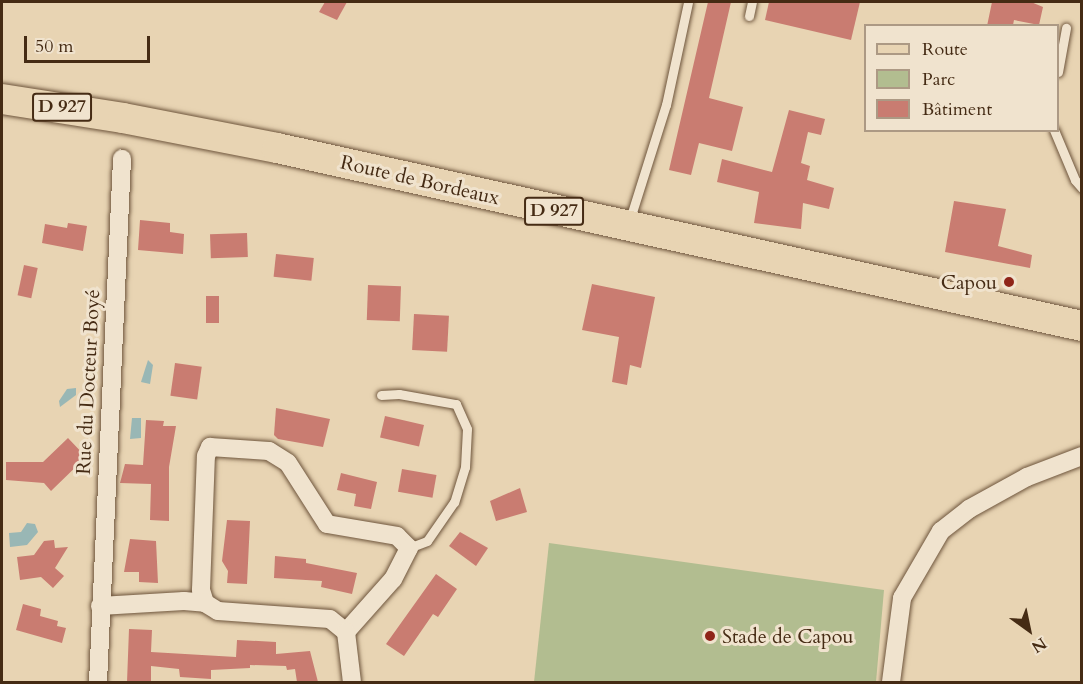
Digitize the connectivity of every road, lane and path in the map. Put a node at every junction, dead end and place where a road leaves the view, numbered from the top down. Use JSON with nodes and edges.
{"nodes":[{"id":1,"x":688,"y":2,"type":"edge"},
{"id":2,"x":752,"y":2,"type":"edge"},
{"id":3,"x":749,"y":16,"type":"dead end"},
{"id":4,"x":1066,"y":28,"type":"dead end"},
{"id":5,"x":1059,"y":66,"type":"edge"},
{"id":6,"x":2,"y":99,"type":"edge"},
{"id":7,"x":1055,"y":132,"type":"edge"},
{"id":8,"x":122,"y":159,"type":"dead end"},
{"id":9,"x":1082,"y":188,"type":"edge"},
{"id":10,"x":628,"y":228,"type":"junction"},
{"id":11,"x":1082,"y":326,"type":"edge"},
{"id":12,"x":381,"y":395,"type":"dead end"},
{"id":13,"x":1082,"y":456,"type":"edge"},
{"id":14,"x":409,"y":548,"type":"junction"},
{"id":15,"x":205,"y":603,"type":"junction"},
{"id":16,"x":99,"y":606,"type":"junction"},
{"id":17,"x":345,"y":632,"type":"junction"},
{"id":18,"x":98,"y":682,"type":"edge"},
{"id":19,"x":352,"y":682,"type":"edge"},
{"id":20,"x":891,"y":682,"type":"edge"}],
"edges":[{"from":1,"to":10,"type":"lane"},
{"from":2,"to":3,"type":"lane"},
{"from":4,"to":5,"type":"lane"},
{"from":6,"to":10,"type":"main road","name":"Route de Bordeaux","number":"D 927"},
{"from":7,"to":9,"type":"lane"},
{"from":8,"to":16,"type":"street","name":"Rue du Docteur Boyé"},
{"from":10,"to":11,"type":"main road","name":"Route de Bordeaux","number":"D 927"},
{"from":12,"to":14,"type":"lane"},
{"from":13,"to":20,"type":"street"},
{"from":14,"to":15,"type":"street"},
{"from":14,"to":17,"type":"street"},
{"from":15,"to":16,"type":"street"},
{"from":15,"to":17,"type":"street"},
{"from":16,"to":18,"type":"street","name":"Rue du Docteur Boyé"},
{"from":17,"to":19,"type":"street"}]}
